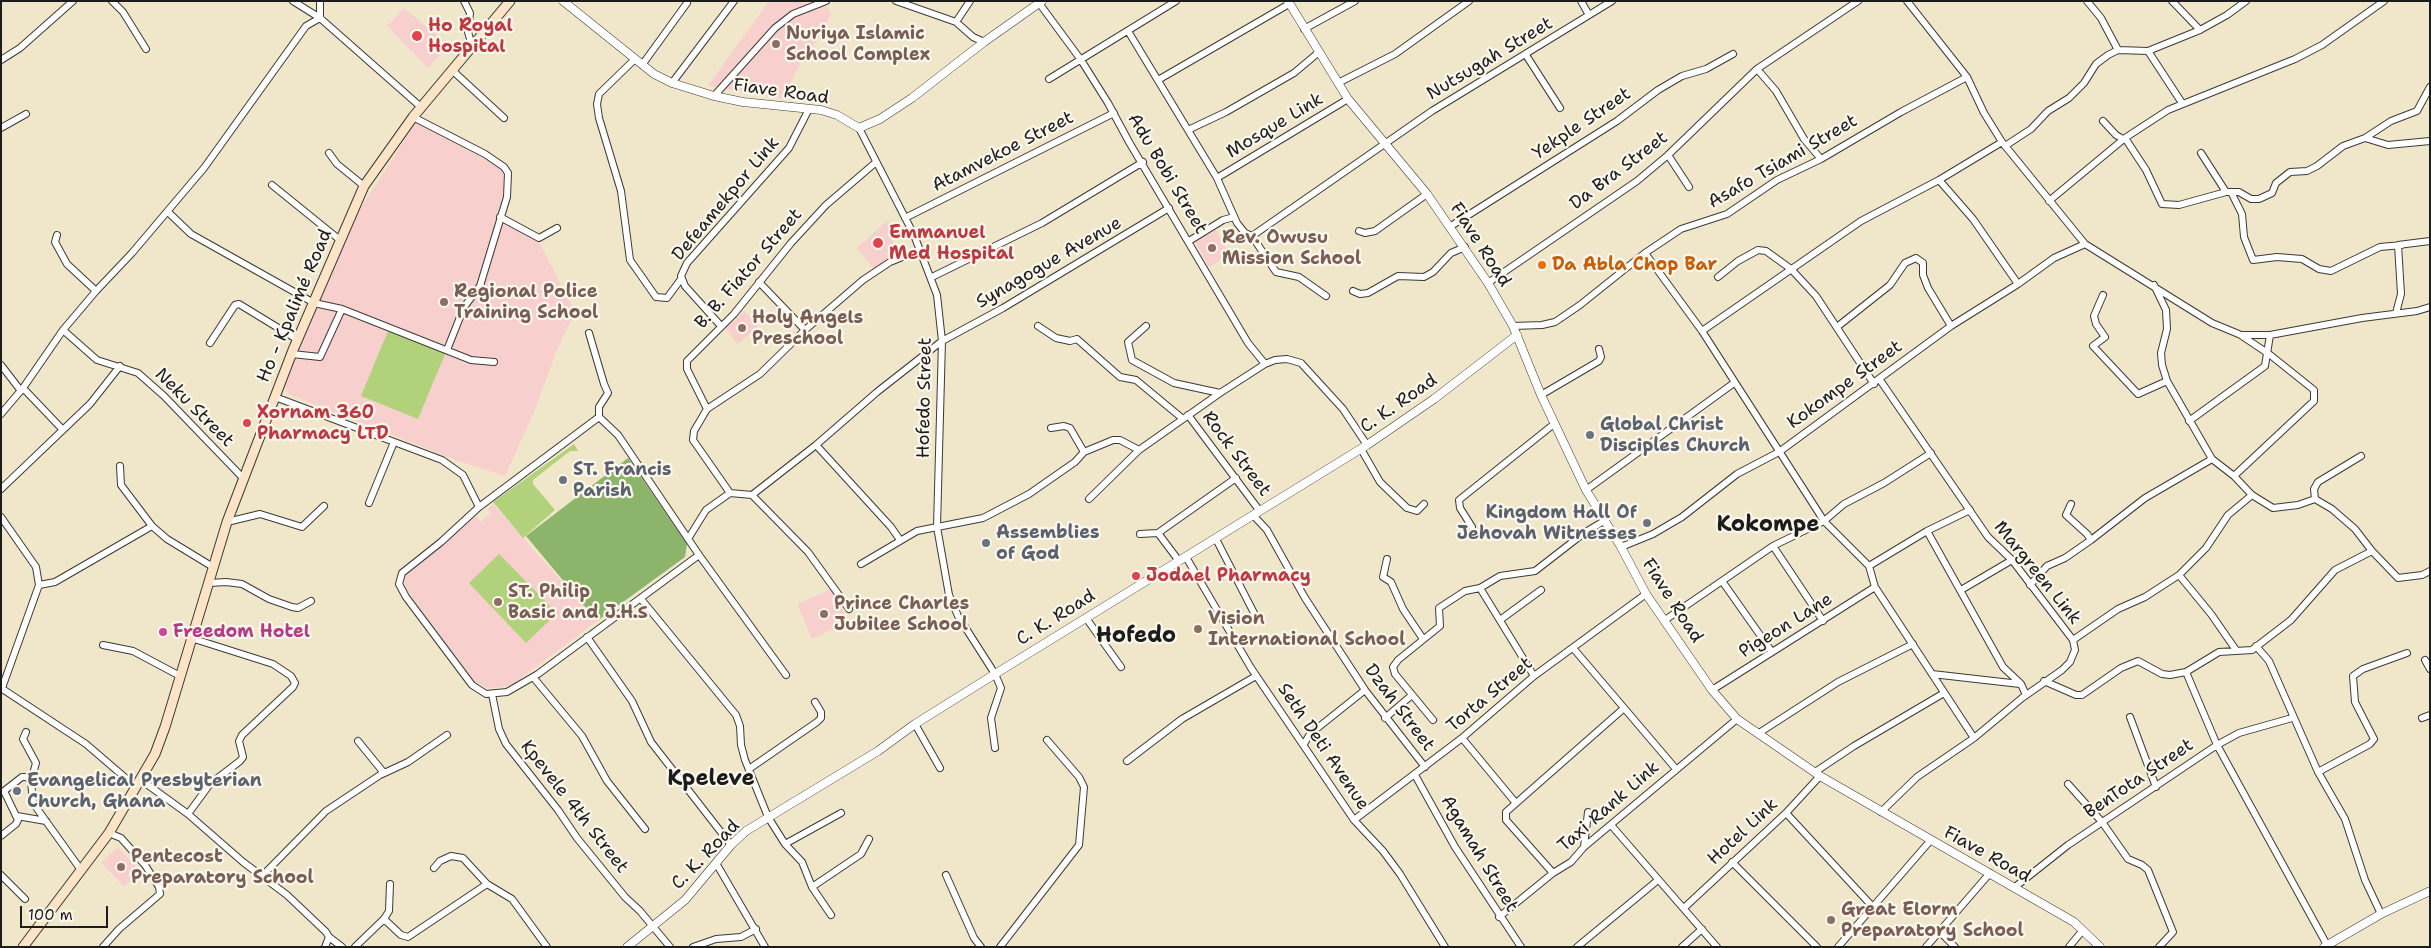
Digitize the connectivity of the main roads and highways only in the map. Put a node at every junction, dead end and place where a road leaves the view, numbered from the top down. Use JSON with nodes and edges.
{"nodes":[{"id":1,"x":510,"y":1,"type":"edge"},
{"id":2,"x":23,"y":947,"type":"edge"}],
"edges":[{"from":1,"to":2,"type":"main road","name":"Ho - Kpalimé Road"}]}
